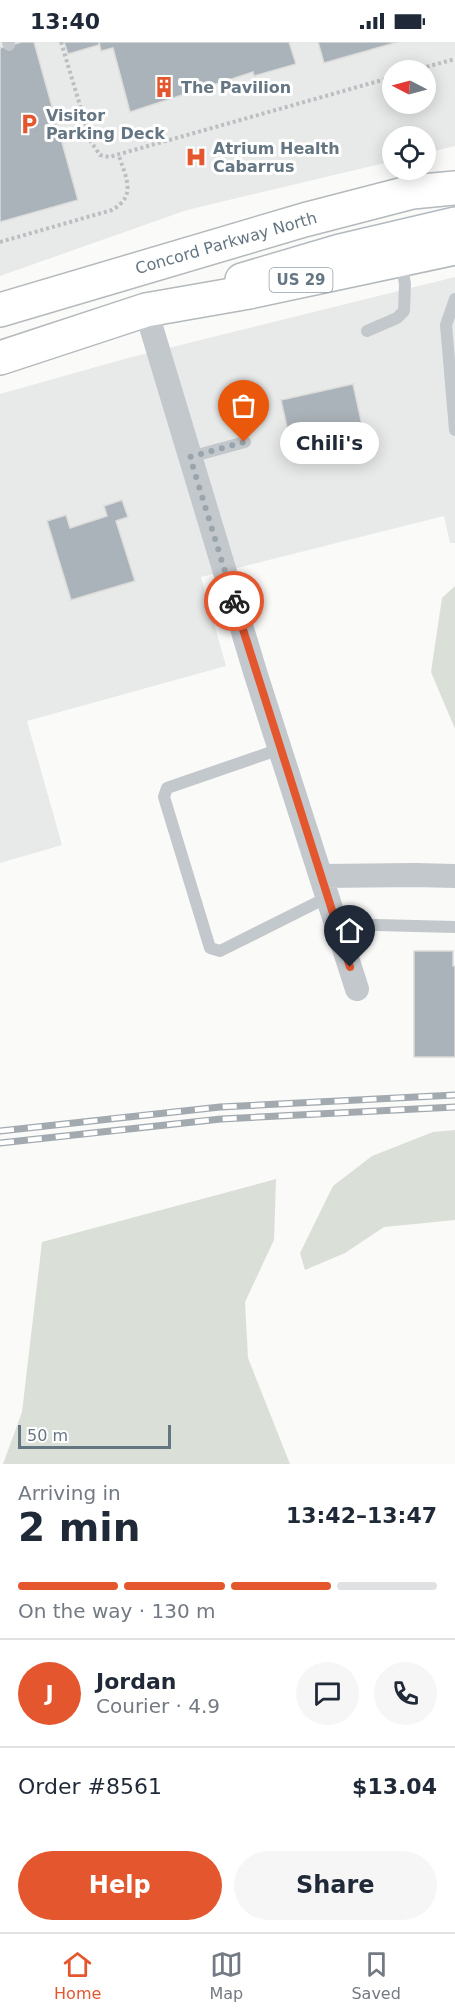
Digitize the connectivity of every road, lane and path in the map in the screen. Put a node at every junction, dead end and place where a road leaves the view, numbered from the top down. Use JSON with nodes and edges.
{"nodes":[{"id":1,"x":61,"y":42,"type":"edge"},
{"id":2,"x":455,"y":59,"type":"edge"},
{"id":3,"x":436,"y":64,"type":"edge"},
{"id":4,"x":382,"y":80,"type":"edge"},
{"id":5,"x":119,"y":156,"type":"junction"},
{"id":6,"x":455,"y":178,"type":"edge"},
{"id":7,"x":455,"y":188,"type":"edge"},
{"id":8,"x":412,"y":192,"type":"junction"},
{"id":9,"x":455,"y":224,"type":"edge"},
{"id":10,"x":0,"y":242,"type":"edge"},
{"id":11,"x":455,"y":248,"type":"edge"},
{"id":12,"x":400,"y":259,"type":"junction"},
{"id":13,"x":455,"y":299,"type":"edge"},
{"id":14,"x":0,"y":310,"type":"edge"},
{"id":15,"x":146,"y":310,"type":"junction"},
{"id":16,"x":367,"y":331,"type":"dead end"},
{"id":17,"x":0,"y":358,"type":"edge"},
{"id":18,"x":455,"y":430,"type":"edge"},
{"id":19,"x":244,"y":442,"type":"dead end"},
{"id":20,"x":190,"y":457,"type":"junction"},
{"id":21,"x":280,"y":748,"type":"junction"},
{"id":22,"x":455,"y":876,"type":"edge"},
{"id":23,"x":324,"y":886,"type":"junction"},
{"id":24,"x":336,"y":924,"type":"junction"},
{"id":25,"x":455,"y":927,"type":"edge"},
{"id":26,"x":357,"y":989,"type":"dead end"}],
"edges":[{"from":1,"to":5,"type":"path"},
{"from":2,"to":3,"type":"path"},
{"from":4,"to":5,"type":"path"},
{"from":5,"to":10,"type":"path"},
{"from":6,"to":8,"type":"main road"},
{"from":7,"to":8,"type":"main road","name":"Concord Parkway North"},
{"from":8,"to":14,"type":"main road","name":"Concord Parkway North"},
{"from":9,"to":15,"type":"main road"},
{"from":11,"to":12,"type":"main road","number":"US 29"},
{"from":12,"to":15,"type":"main road","number":"US 29"},
{"from":12,"to":16,"type":"lane"},
{"from":13,"to":18,"type":"lane"},
{"from":15,"to":17,"type":"main road","number":"US 29"},
{"from":15,"to":20,"type":"street"},
{"from":19,"to":20,"type":"lane"},
{"from":20,"to":21,"type":"street"},
{"from":21,"to":23,"type":"street"},
{"from":21,"to":23,"type":"lane"},
{"from":22,"to":23,"type":"street"},
{"from":23,"to":24,"type":"street"},
{"from":24,"to":25,"type":"lane"},
{"from":24,"to":26,"type":"street"}]}
